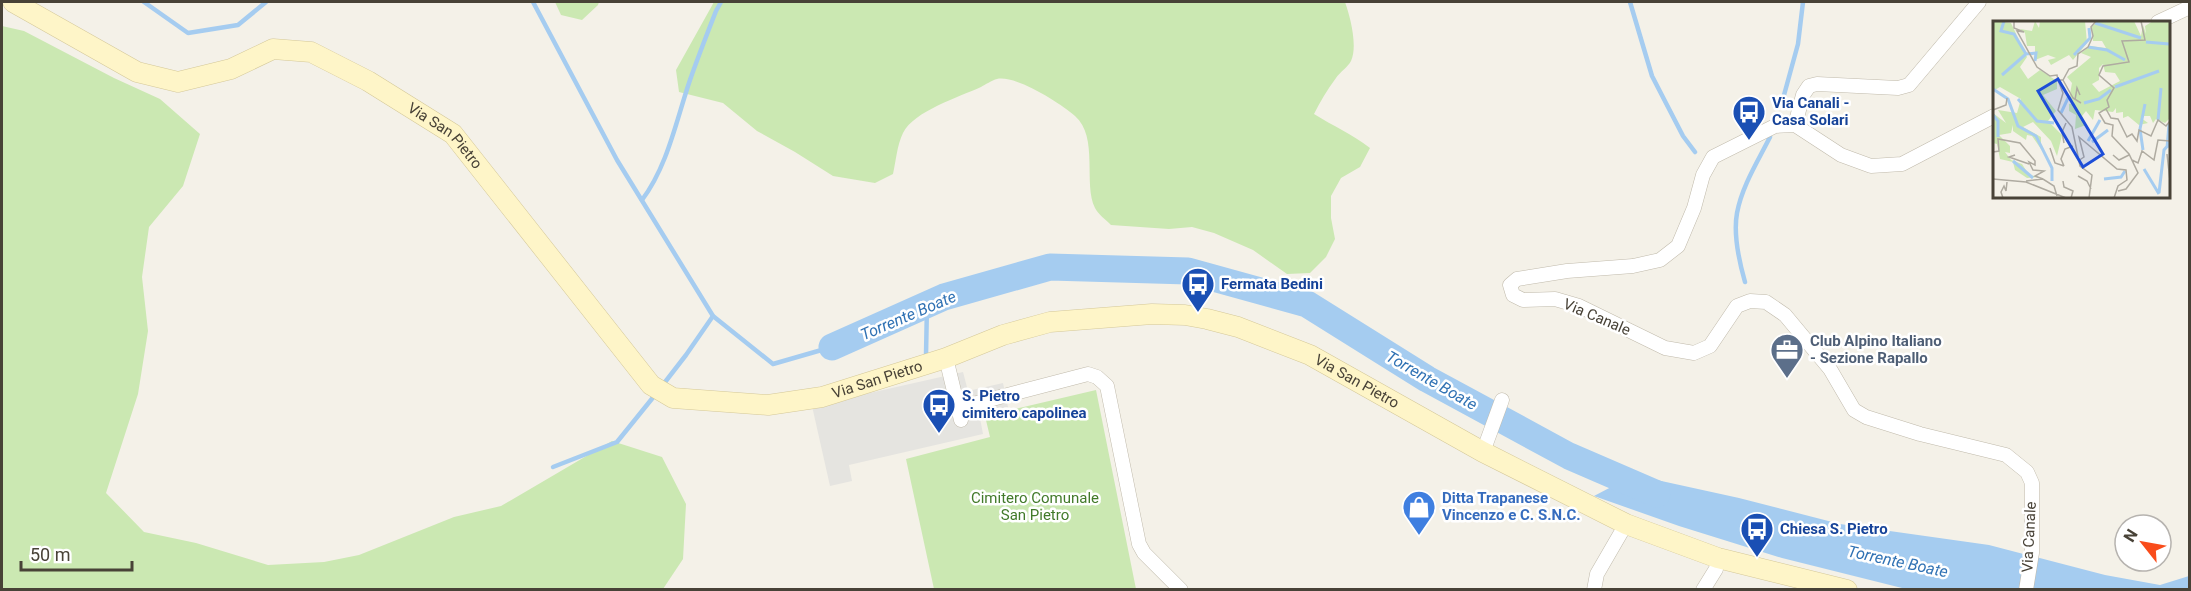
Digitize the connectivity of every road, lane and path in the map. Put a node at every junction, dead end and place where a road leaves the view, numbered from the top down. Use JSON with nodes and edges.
{"nodes":[{"id":1,"x":14,"y":2,"type":"edge"},
{"id":2,"x":1979,"y":2,"type":"edge"},
{"id":3,"x":2190,"y":7,"type":"edge"},
{"id":4,"x":2160,"y":21,"type":"edge"},
{"id":5,"x":1993,"y":117,"type":"edge"},
{"id":6,"x":1795,"y":125,"type":"junction"},
{"id":7,"x":946,"y":358,"type":"junction"},
{"id":8,"x":1500,"y":405,"type":"dead end"},
{"id":9,"x":1483,"y":452,"type":"junction"},
{"id":10,"x":1626,"y":524,"type":"junction"},
{"id":11,"x":1718,"y":558,"type":"junction"},
{"id":12,"x":1181,"y":590,"type":"edge"},
{"id":13,"x":1594,"y":590,"type":"edge"},
{"id":14,"x":1703,"y":590,"type":"edge"},
{"id":15,"x":1847,"y":590,"type":"edge"},
{"id":16,"x":2026,"y":590,"type":"edge"}],
"edges":[{"from":1,"to":7,"type":"street","name":"Via San Pietro"},
{"from":2,"to":6,"type":"street"},
{"from":3,"to":4,"type":"street"},
{"from":5,"to":6,"type":"street"},
{"from":6,"to":16,"type":"street","name":"Via Canale"},
{"from":7,"to":9,"type":"street","name":"Via San Pietro"},
{"from":7,"to":12,"type":"street"},
{"from":8,"to":9,"type":"street"},
{"from":9,"to":10,"type":"street","name":"Via San Pietro"},
{"from":10,"to":11,"type":"street","name":"Via San Pietro"},
{"from":10,"to":13,"type":"street"},
{"from":11,"to":14,"type":"street"},
{"from":11,"to":15,"type":"street","name":"Via San Pietro"}]}
